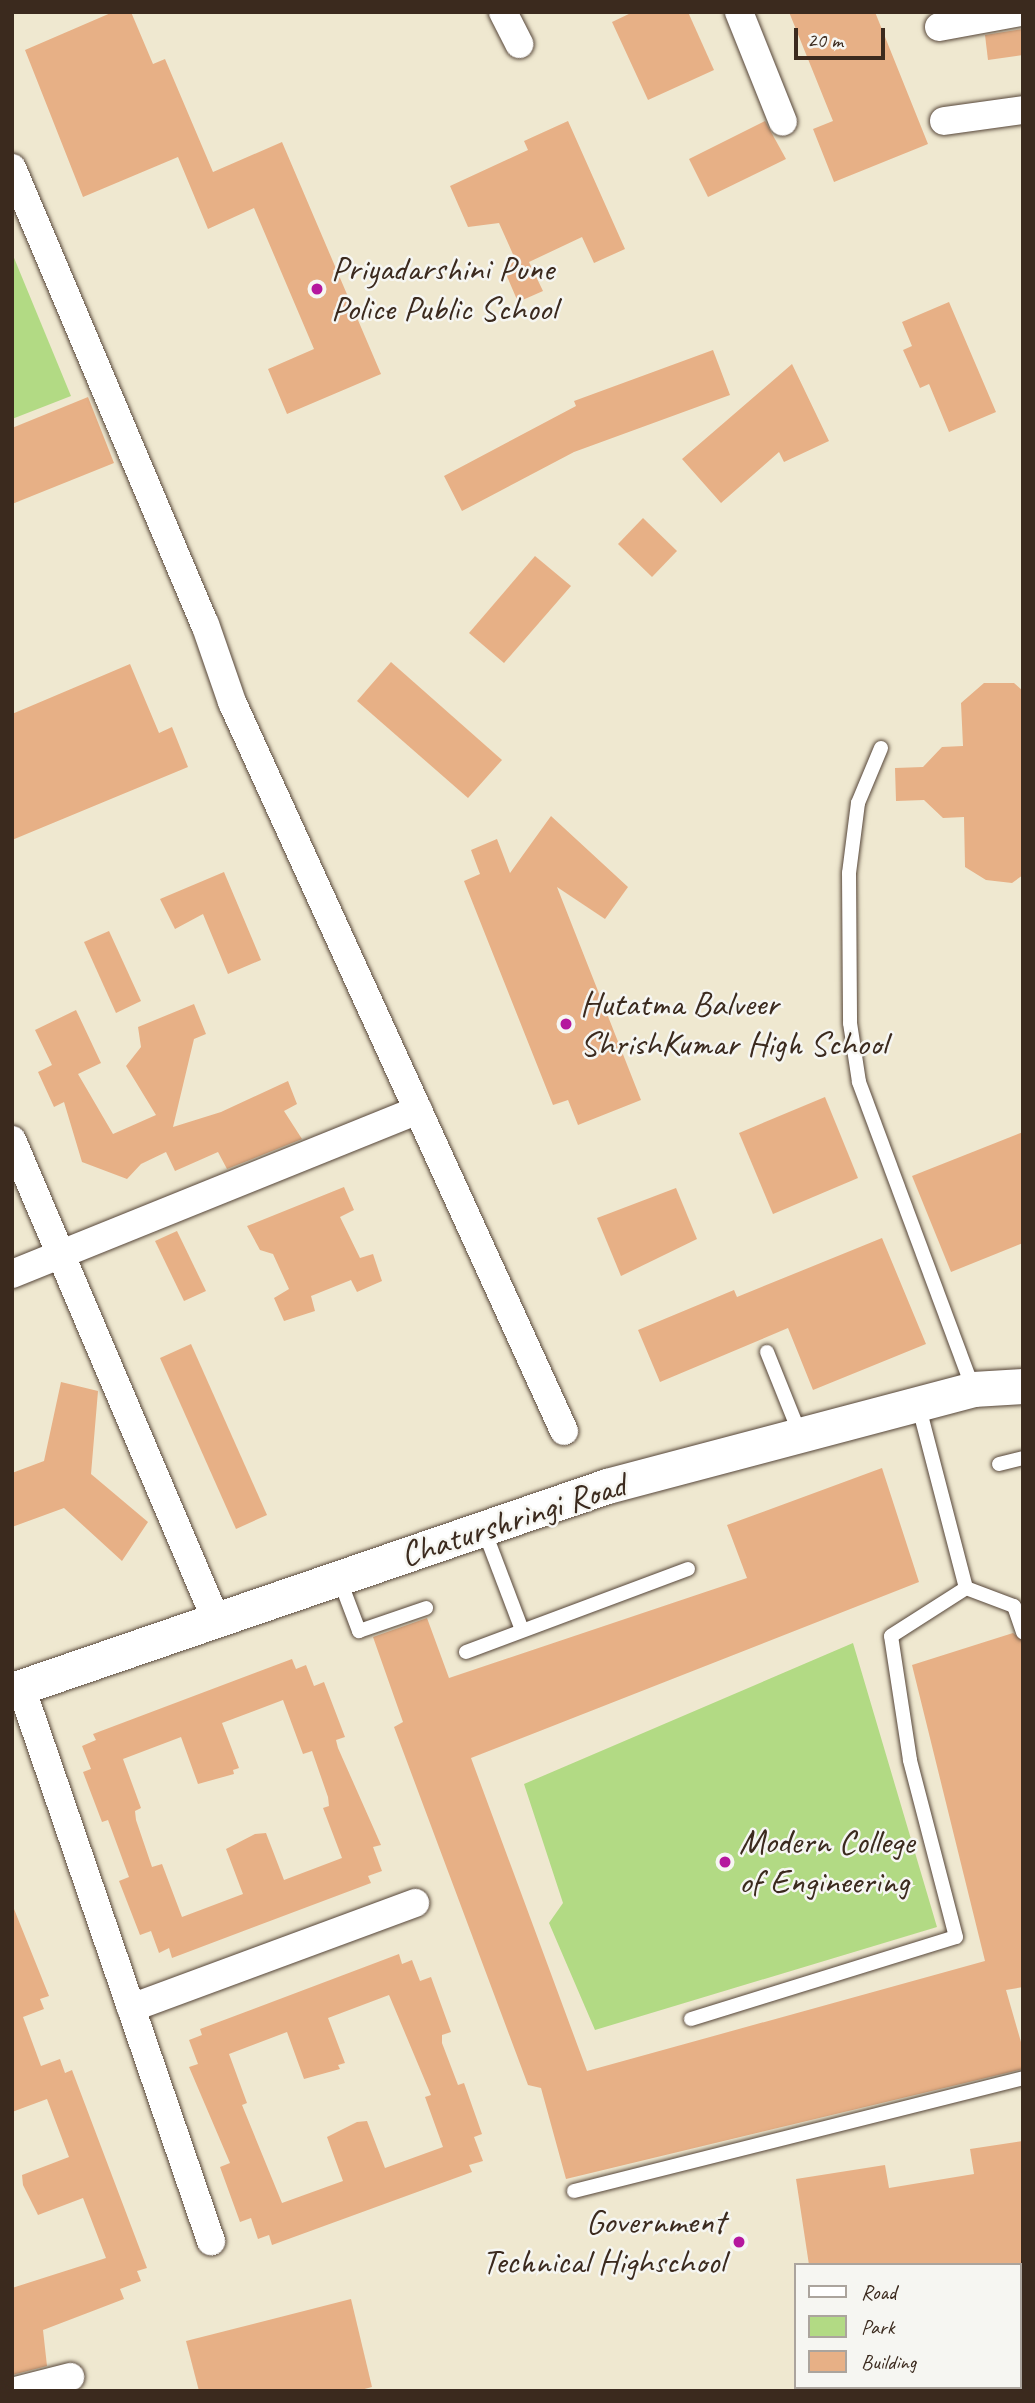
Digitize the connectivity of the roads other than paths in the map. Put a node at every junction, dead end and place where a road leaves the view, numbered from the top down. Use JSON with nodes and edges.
{"nodes":[{"id":1,"x":503,"y":12,"type":"edge"},
{"id":2,"x":739,"y":12,"type":"edge"},
{"id":3,"x":1021,"y":12,"type":"edge"},
{"id":4,"x":939,"y":27,"type":"dead end"},
{"id":5,"x":519,"y":44,"type":"dead end"},
{"id":6,"x":1023,"y":110,"type":"edge"},
{"id":7,"x":944,"y":121,"type":"dead end"},
{"id":8,"x":783,"y":122,"type":"dead end"},
{"id":9,"x":12,"y":168,"type":"edge"},
{"id":10,"x":881,"y":748,"type":"dead end"},
{"id":11,"x":418,"y":1110,"type":"junction"},
{"id":12,"x":12,"y":1140,"type":"edge"},
{"id":13,"x":61,"y":1254,"type":"junction"},
{"id":14,"x":12,"y":1274,"type":"edge"},
{"id":15,"x":766,"y":1352,"type":"dead end"},
{"id":16,"x":1023,"y":1386,"type":"edge"},
{"id":17,"x":973,"y":1389,"type":"junction"},
{"id":18,"x":918,"y":1404,"type":"junction"},
{"id":19,"x":564,"y":1431,"type":"dead end"},
{"id":20,"x":800,"y":1435,"type":"junction"},
{"id":21,"x":1023,"y":1458,"type":"edge"},
{"id":22,"x":999,"y":1464,"type":"dead end"},
{"id":23,"x":483,"y":1528,"type":"junction"},
{"id":24,"x":688,"y":1569,"type":"dead end"},
{"id":25,"x":339,"y":1578,"type":"junction"},
{"id":26,"x":966,"y":1588,"type":"junction"},
{"id":27,"x":426,"y":1608,"type":"dead end"},
{"id":28,"x":216,"y":1620,"type":"junction"},
{"id":29,"x":522,"y":1630,"type":"junction"},
{"id":30,"x":1023,"y":1632,"type":"edge"},
{"id":31,"x":466,"y":1652,"type":"dead end"},
{"id":32,"x":16,"y":1689,"type":"edge"},
{"id":33,"x":415,"y":1903,"type":"dead end"},
{"id":34,"x":131,"y":2008,"type":"junction"},
{"id":35,"x":691,"y":2019,"type":"dead end"},
{"id":36,"x":1023,"y":2078,"type":"edge"},
{"id":37,"x":574,"y":2191,"type":"dead end"},
{"id":38,"x":211,"y":2241,"type":"dead end"},
{"id":39,"x":70,"y":2377,"type":"dead end"},
{"id":40,"x":15,"y":2391,"type":"edge"}],
"edges":[{"from":1,"to":5,"type":"street"},
{"from":2,"to":8,"type":"street"},
{"from":3,"to":4,"type":"street"},
{"from":6,"to":7,"type":"street"},
{"from":9,"to":11,"type":"street"},
{"from":10,"to":17,"type":"lane"},
{"from":11,"to":13,"type":"street"},
{"from":11,"to":19,"type":"street"},
{"from":12,"to":13,"type":"street"},
{"from":13,"to":14,"type":"street"},
{"from":13,"to":28,"type":"street"},
{"from":15,"to":20,"type":"lane"},
{"from":16,"to":17,"type":"street","name":"Chaturshringi Road"},
{"from":17,"to":18,"type":"street","name":"Chaturshringi Road"},
{"from":18,"to":20,"type":"street","name":"Chaturshringi Road"},
{"from":18,"to":26,"type":"lane"},
{"from":20,"to":23,"type":"street","name":"Chaturshringi Road"},
{"from":21,"to":22,"type":"lane"},
{"from":23,"to":25,"type":"street","name":"Chaturshringi Road"},
{"from":23,"to":29,"type":"lane"},
{"from":24,"to":29,"type":"lane"},
{"from":25,"to":27,"type":"lane"},
{"from":25,"to":28,"type":"street","name":"Chaturshringi Road"},
{"from":26,"to":30,"type":"lane"},
{"from":26,"to":35,"type":"lane"},
{"from":28,"to":32,"type":"street","name":"Chaturshringi Road"},
{"from":29,"to":31,"type":"lane"},
{"from":32,"to":34,"type":"street"},
{"from":33,"to":34,"type":"street"},
{"from":34,"to":38,"type":"street"},
{"from":36,"to":37,"type":"lane"},
{"from":39,"to":40,"type":"street"}]}
